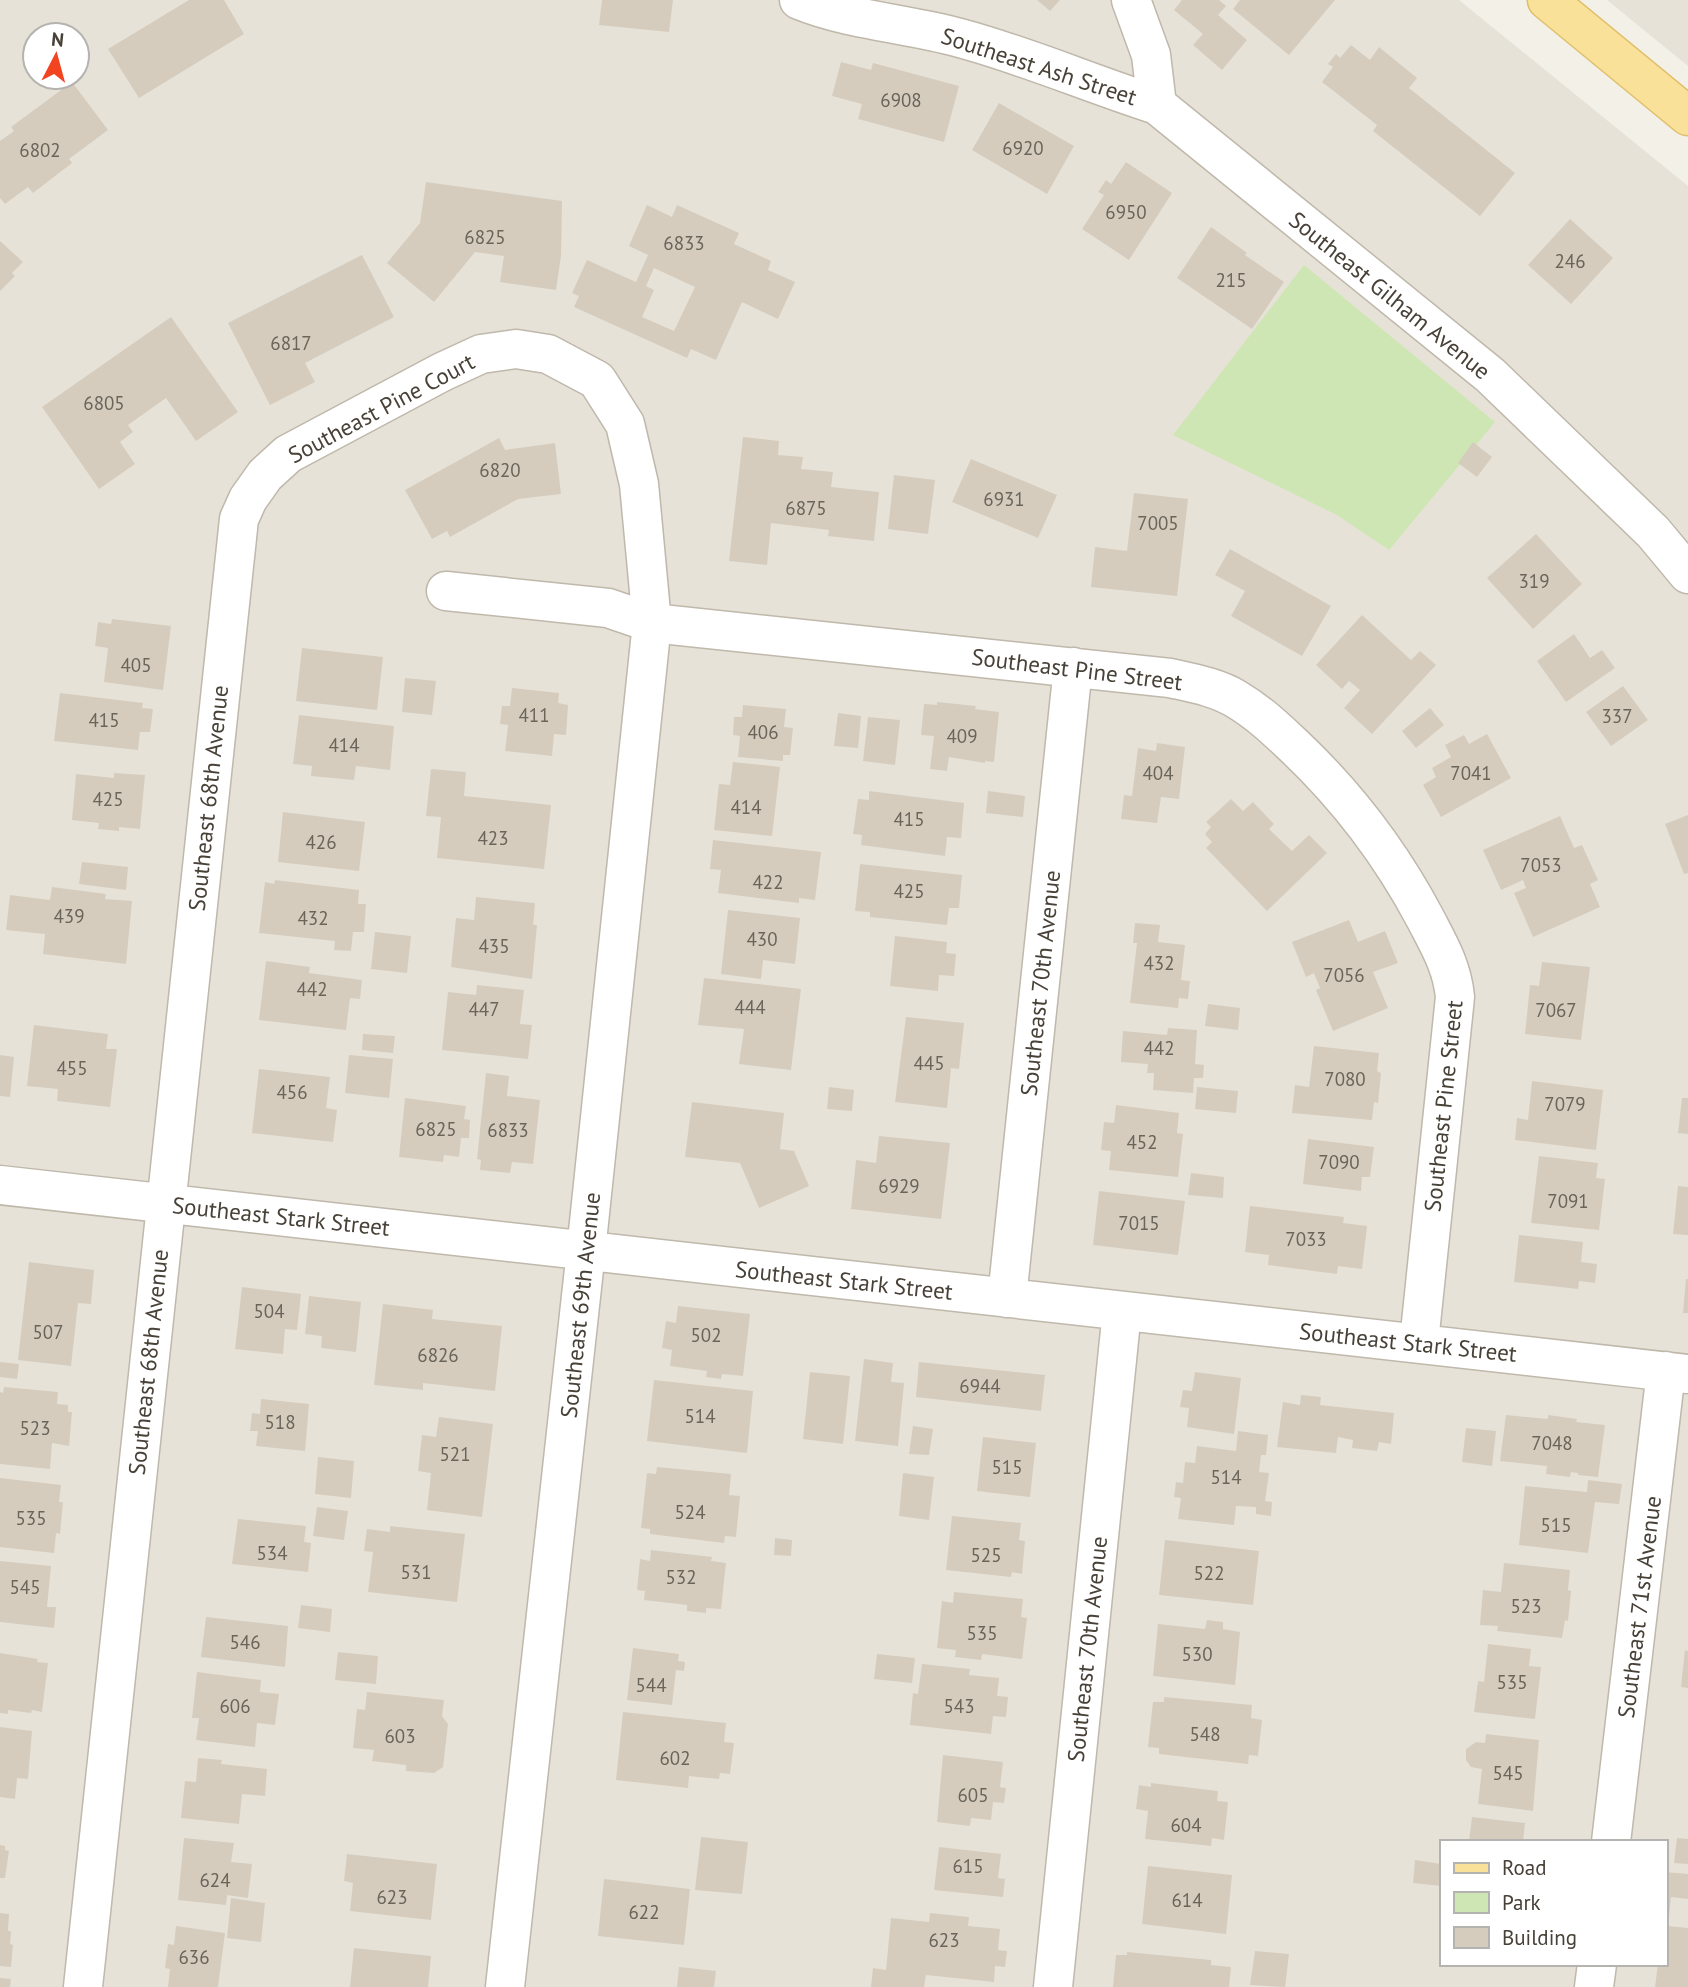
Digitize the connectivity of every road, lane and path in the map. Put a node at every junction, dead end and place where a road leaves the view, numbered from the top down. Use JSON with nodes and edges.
{"nodes":[{"id":1,"x":799,"y":0,"type":"edge"},
{"id":2,"x":1131,"y":0,"type":"edge"},
{"id":3,"x":1547,"y":0,"type":"edge"},
{"id":4,"x":1157,"y":105,"type":"junction"},
{"id":5,"x":1688,"y":116,"type":"edge"},
{"id":6,"x":232,"y":570,"type":"joint"},
{"id":7,"x":1688,"y":574,"type":"edge"},
{"id":8,"x":446,"y":591,"type":"dead end"},
{"id":9,"x":652,"y":623,"type":"junction"},
{"id":10,"x":1073,"y":667,"type":"junction"},
{"id":11,"x":0,"y":1185,"type":"edge"},
{"id":12,"x":165,"y":1203,"type":"junction"},
{"id":13,"x":586,"y":1251,"type":"junction"},
{"id":14,"x":1007,"y":1298,"type":"junction"},
{"id":15,"x":1122,"y":1311,"type":"junction"},
{"id":16,"x":1419,"y":1342,"type":"junction"},
{"id":17,"x":1677,"y":1373,"type":"edge"},
{"id":18,"x":1611,"y":1840,"type":"edge"},
{"id":19,"x":1597,"y":1966,"type":"edge"},
{"id":20,"x":83,"y":1987,"type":"edge"},
{"id":21,"x":505,"y":1987,"type":"edge"},
{"id":22,"x":1052,"y":1987,"type":"edge"},
{"id":23,"x":1594,"y":1987,"type":"edge"}],
"edges":[{"from":1,"to":4,"type":"street","name":"Southeast Ash Street"},
{"from":2,"to":4,"type":"street"},
{"from":3,"to":5,"type":"main road"},
{"from":4,"to":7,"type":"street","name":"Southeast Gilham Avenue"},
{"from":6,"to":9,"type":"street","name":"Southeast Pine Court"},
{"from":6,"to":12,"type":"street","name":"Southeast 68th Avenue"},
{"from":8,"to":9,"type":"street","name":"Southeast Pine Street"},
{"from":9,"to":10,"type":"street","name":"Southeast Pine Street"},
{"from":9,"to":13,"type":"street","name":"Southeast 69th Avenue"},
{"from":10,"to":14,"type":"street","name":"Southeast 70th Avenue"},
{"from":10,"to":16,"type":"street","name":"Southeast Pine Street"},
{"from":11,"to":12,"type":"street","name":"Southeast Stark Street"},
{"from":12,"to":13,"type":"street","name":"Southeast Stark Street"},
{"from":12,"to":20,"type":"street","name":"Southeast 68th Avenue"},
{"from":13,"to":14,"type":"street","name":"Southeast Stark Street"},
{"from":13,"to":21,"type":"street","name":"Southeast 69th Avenue"},
{"from":14,"to":15,"type":"street","name":"Southeast Stark Street"},
{"from":15,"to":16,"type":"street","name":"Southeast Stark Street"},
{"from":15,"to":22,"type":"street","name":"Southeast 70th Avenue"},
{"from":16,"to":17,"type":"street","name":"Southeast Stark Street"},
{"from":17,"to":18,"type":"street","name":"Southeast 71st Avenue"},
{"from":19,"to":23,"type":"street"}]}
